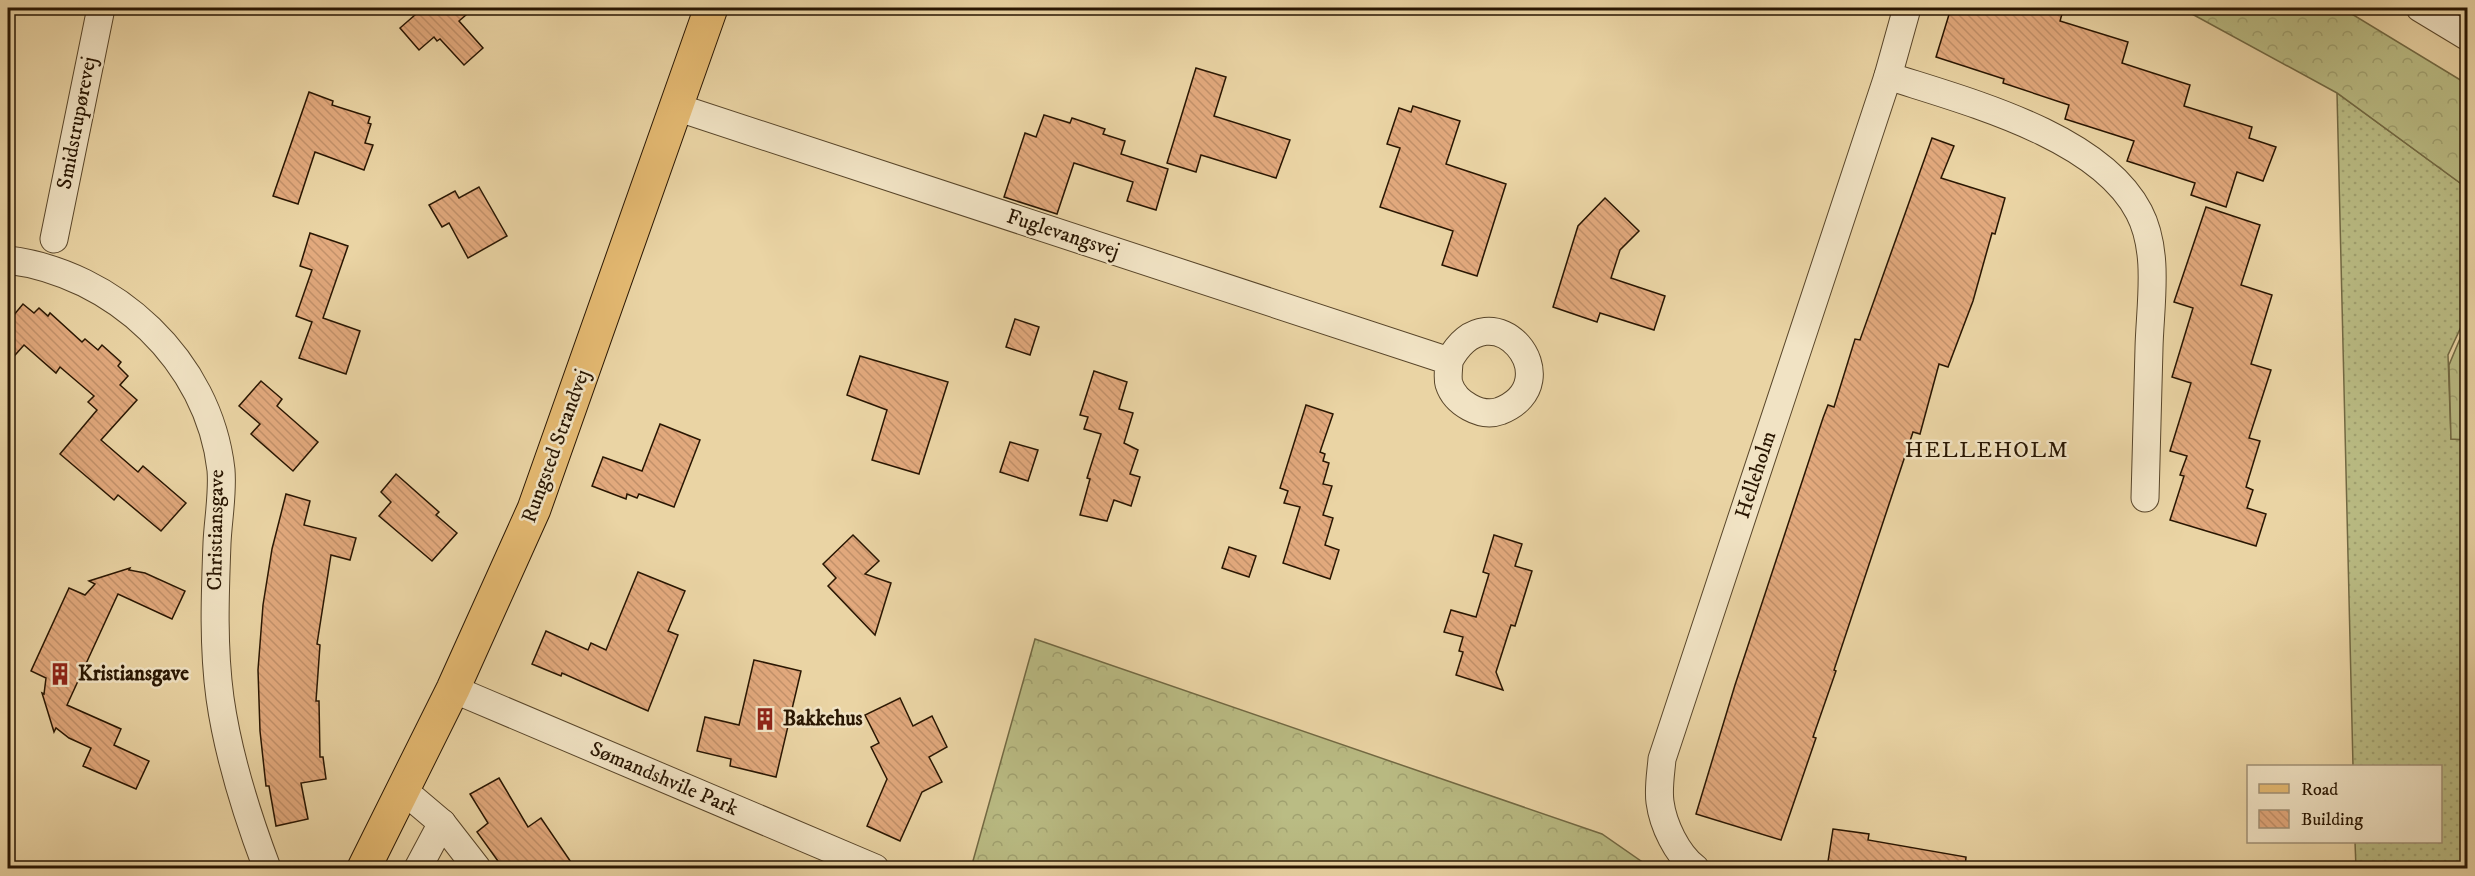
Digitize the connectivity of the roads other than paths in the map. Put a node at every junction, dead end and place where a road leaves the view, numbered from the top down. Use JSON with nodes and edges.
{"nodes":[{"id":1,"x":101,"y":8,"type":"edge"},
{"id":2,"x":711,"y":8,"type":"edge"},
{"id":3,"x":1907,"y":8,"type":"edge"},
{"id":4,"x":2420,"y":8,"type":"edge"},
{"id":5,"x":2468,"y":37,"type":"edge"},
{"id":6,"x":1888,"y":76,"type":"junction"},
{"id":7,"x":676,"y":106,"type":"junction"},
{"id":8,"x":54,"y":239,"type":"dead end"},
{"id":9,"x":8,"y":260,"type":"edge"},
{"id":10,"x":1449,"y":361,"type":"dead end"},
{"id":11,"x":2145,"y":498,"type":"dead end"},
{"id":12,"x":453,"y":689,"type":"junction"},
{"id":13,"x":403,"y":790,"type":"junction"},
{"id":14,"x":442,"y":823,"type":"junction"},
{"id":15,"x":267,"y":868,"type":"edge"},
{"id":16,"x":364,"y":868,"type":"edge"},
{"id":17,"x":418,"y":868,"type":"edge"},
{"id":18,"x":477,"y":868,"type":"edge"},
{"id":19,"x":875,"y":868,"type":"edge"},
{"id":20,"x":1695,"y":868,"type":"edge"}],
"edges":[{"from":1,"to":8,"type":"street","name":"Smidstrupørevej"},
{"from":2,"to":7,"type":"main road","name":"Rungsted Strandvej"},
{"from":3,"to":6,"type":"street","name":"Helleholm"},
{"from":4,"to":5,"type":"street"},
{"from":6,"to":11,"type":"street"},
{"from":6,"to":20,"type":"street","name":"Helleholm"},
{"from":7,"to":10,"type":"street","name":"Fuglevangsvej"},
{"from":7,"to":12,"type":"main road","name":"Rungsted Strandvej"},
{"from":9,"to":15,"type":"street","name":"Christiansgave"},
{"from":12,"to":13,"type":"main road","name":"Rungsted Strandvej"},
{"from":12,"to":19,"type":"street","name":"Sømandshvile Park"},
{"from":13,"to":14,"type":"street"},
{"from":13,"to":16,"type":"main road","name":"Rungsted Strandvej"},
{"from":14,"to":17,"type":"street"},
{"from":14,"to":18,"type":"street"}]}
